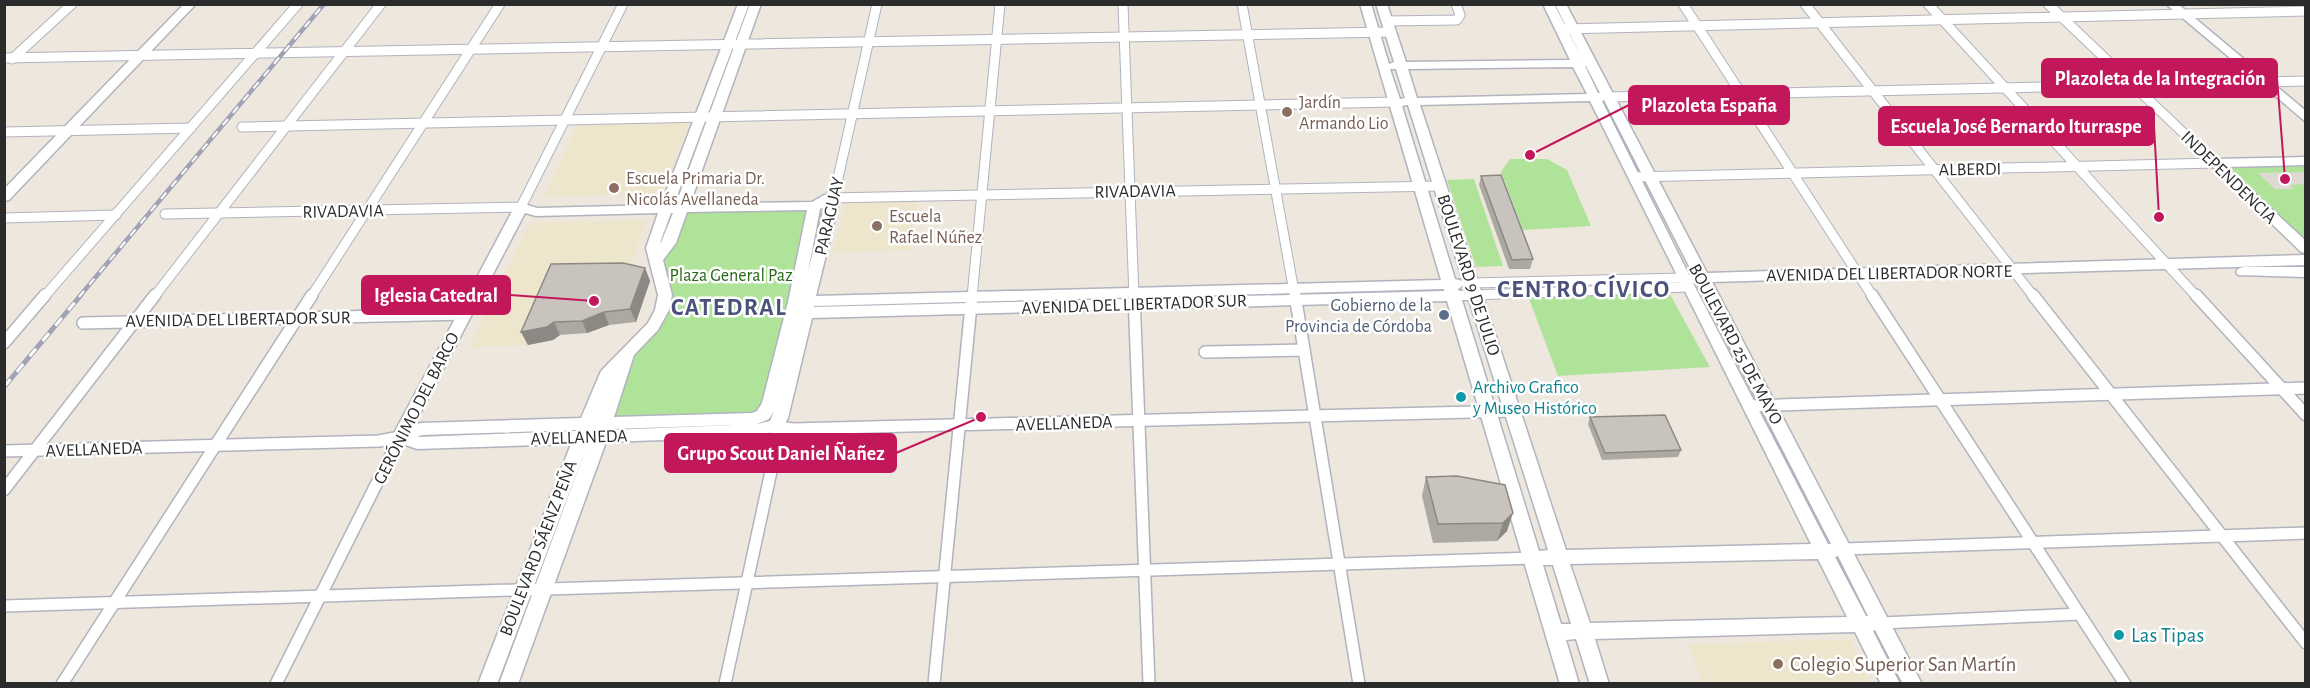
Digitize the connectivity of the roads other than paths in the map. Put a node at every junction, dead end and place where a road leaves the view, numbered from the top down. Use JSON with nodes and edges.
{"nodes":[{"id":1,"x":72,"y":4,"type":"edge"},
{"id":2,"x":191,"y":4,"type":"edge"},
{"id":3,"x":298,"y":4,"type":"edge"},
{"id":4,"x":381,"y":4,"type":"edge"},
{"id":5,"x":500,"y":4,"type":"edge"},
{"id":6,"x":623,"y":4,"type":"edge"},
{"id":7,"x":744,"y":4,"type":"edge"},
{"id":8,"x":756,"y":4,"type":"edge"},
{"id":9,"x":877,"y":4,"type":"edge"},
{"id":10,"x":1000,"y":4,"type":"edge"},
{"id":11,"x":1123,"y":4,"type":"edge"},
{"id":12,"x":1242,"y":4,"type":"edge"},
{"id":13,"x":1365,"y":4,"type":"edge"},
{"id":14,"x":1381,"y":4,"type":"edge"},
{"id":15,"x":1456,"y":4,"type":"edge"},
{"id":16,"x":1548,"y":4,"type":"edge"},
{"id":17,"x":1560,"y":4,"type":"edge"},
{"id":18,"x":1683,"y":4,"type":"edge"},
{"id":19,"x":1805,"y":4,"type":"edge"},
{"id":20,"x":1928,"y":4,"type":"edge"},
{"id":21,"x":2049,"y":4,"type":"edge"},
{"id":22,"x":2171,"y":4,"type":"edge"},
{"id":23,"x":2186,"y":11,"type":"edge"},
{"id":24,"x":2306,"y":11,"type":"edge"},
{"id":25,"x":2062,"y":17,"type":"junction"},
{"id":26,"x":1942,"y":20,"type":"junction"},
{"id":27,"x":1819,"y":23,"type":"junction"},
{"id":28,"x":1388,"y":26,"type":"junction"},
{"id":29,"x":1697,"y":26,"type":"junction"},
{"id":30,"x":1567,"y":29,"type":"junction"},
{"id":31,"x":1248,"y":32,"type":"junction"},
{"id":32,"x":1372,"y":32,"type":"junction"},
{"id":33,"x":1124,"y":35,"type":"junction"},
{"id":34,"x":997,"y":38,"type":"junction"},
{"id":35,"x":868,"y":40,"type":"junction"},
{"id":36,"x":736,"y":43,"type":"junction"},
{"id":37,"x":602,"y":45,"type":"junction"},
{"id":38,"x":472,"y":48,"type":"junction"},
{"id":39,"x":344,"y":51,"type":"junction"},
{"id":40,"x":257,"y":52,"type":"junction"},
{"id":41,"x":142,"y":54,"type":"junction"},
{"id":42,"x":8,"y":58,"type":"edge"},
{"id":43,"x":1584,"y":63,"type":"junction"},
{"id":44,"x":4,"y":65,"type":"edge"},
{"id":45,"x":1384,"y":66,"type":"junction"},
{"id":46,"x":1401,"y":66,"type":"junction"},
{"id":47,"x":2276,"y":81,"type":"junction"},
{"id":48,"x":2306,"y":81,"type":"edge"},
{"id":49,"x":2262,"y":82,"type":"junction"},
{"id":50,"x":2133,"y":85,"type":"junction"},
{"id":51,"x":2005,"y":88,"type":"junction"},
{"id":52,"x":1873,"y":91,"type":"junction"},
{"id":53,"x":1742,"y":94,"type":"junction"},
{"id":54,"x":1602,"y":98,"type":"junction"},
{"id":55,"x":1395,"y":102,"type":"junction"},
{"id":56,"x":1411,"y":102,"type":"junction"},
{"id":57,"x":1261,"y":105,"type":"junction"},
{"id":58,"x":2306,"y":106,"type":"edge"},
{"id":59,"x":1127,"y":108,"type":"junction"},
{"id":60,"x":989,"y":111,"type":"junction"},
{"id":61,"x":852,"y":114,"type":"junction"},
{"id":62,"x":701,"y":117,"type":"junction"},
{"id":63,"x":716,"y":117,"type":"junction"},
{"id":64,"x":2306,"y":118,"type":"edge"},
{"id":65,"x":565,"y":120,"type":"junction"},
{"id":66,"x":423,"y":123,"type":"junction"},
{"id":67,"x":286,"y":126,"type":"junction"},
{"id":68,"x":242,"y":127,"type":"dead end"},
{"id":69,"x":191,"y":128,"type":"junction"},
{"id":70,"x":68,"y":131,"type":"junction"},
{"id":71,"x":4,"y":132,"type":"edge"},
{"id":72,"x":2306,"y":161,"type":"edge"},
{"id":73,"x":2215,"y":163,"type":"junction"},
{"id":74,"x":2077,"y":167,"type":"junction"},
{"id":75,"x":1935,"y":170,"type":"junction"},
{"id":76,"x":1793,"y":174,"type":"junction"},
{"id":77,"x":1642,"y":177,"type":"junction"},
{"id":78,"x":1420,"y":186,"type":"junction"},
{"id":79,"x":1440,"y":186,"type":"junction"},
{"id":80,"x":1277,"y":189,"type":"junction"},
{"id":81,"x":1130,"y":192,"type":"junction"},
{"id":82,"x":983,"y":194,"type":"junction"},
{"id":83,"x":4,"y":197,"type":"edge"},
{"id":84,"x":830,"y":198,"type":"junction"},
{"id":85,"x":666,"y":204,"type":"junction"},
{"id":86,"x":683,"y":204,"type":"junction"},
{"id":87,"x":521,"y":207,"type":"junction"},
{"id":88,"x":814,"y":207,"type":"junction"},
{"id":89,"x":367,"y":210,"type":"junction"},
{"id":90,"x":219,"y":213,"type":"junction"},
{"id":91,"x":165,"y":214,"type":"dead end"},
{"id":92,"x":116,"y":215,"type":"junction"},
{"id":93,"x":4,"y":218,"type":"edge"},
{"id":94,"x":2306,"y":249,"type":"edge"},
{"id":95,"x":657,"y":258,"type":"junction"},
{"id":96,"x":2306,"y":260,"type":"edge"},
{"id":97,"x":2170,"y":269,"type":"junction"},
{"id":98,"x":2306,"y":272,"type":"edge"},
{"id":99,"x":2015,"y":274,"type":"junction"},
{"id":100,"x":1860,"y":278,"type":"junction"},
{"id":101,"x":1694,"y":282,"type":"junction"},
{"id":102,"x":1473,"y":289,"type":"junction"},
{"id":103,"x":1451,"y":290,"type":"junction"},
{"id":104,"x":1294,"y":294,"type":"junction"},
{"id":105,"x":1134,"y":298,"type":"junction"},
{"id":106,"x":972,"y":303,"type":"junction"},
{"id":107,"x":800,"y":307,"type":"junction"},
{"id":108,"x":465,"y":314,"type":"junction"},
{"id":109,"x":298,"y":318,"type":"junction"},
{"id":110,"x":135,"y":321,"type":"junction"},
{"id":111,"x":83,"y":323,"type":"dead end"},
{"id":112,"x":4,"y":327,"type":"edge"},
{"id":113,"x":18,"y":327,"type":"junction"},
{"id":114,"x":4,"y":343,"type":"edge"},
{"id":115,"x":1304,"y":350,"type":"junction"},
{"id":116,"x":1205,"y":352,"type":"dead end"},
{"id":117,"x":627,"y":353,"type":"junction"},
{"id":118,"x":2306,"y":388,"type":"edge"},
{"id":119,"x":2282,"y":389,"type":"junction"},
{"id":120,"x":2110,"y":394,"type":"junction"},
{"id":121,"x":1940,"y":400,"type":"junction"},
{"id":122,"x":1768,"y":405,"type":"junction"},
{"id":123,"x":1750,"y":406,"type":"junction"},
{"id":124,"x":1514,"y":411,"type":"junction"},
{"id":125,"x":1486,"y":412,"type":"junction"},
{"id":126,"x":2306,"y":415,"type":"edge"},
{"id":127,"x":1315,"y":416,"type":"junction"},
{"id":128,"x":769,"y":421,"type":"junction"},
{"id":129,"x":1140,"y":421,"type":"junction"},
{"id":130,"x":959,"y":427,"type":"junction"},
{"id":131,"x":602,"y":429,"type":"junction"},
{"id":132,"x":583,"y":430,"type":"junction"},
{"id":133,"x":400,"y":437,"type":"junction"},
{"id":134,"x":215,"y":445,"type":"junction"},
{"id":135,"x":35,"y":450,"type":"junction"},
{"id":136,"x":4,"y":452,"type":"edge"},
{"id":137,"x":4,"y":490,"type":"edge"},
{"id":138,"x":2306,"y":532,"type":"edge"},
{"id":139,"x":2221,"y":535,"type":"junction"},
{"id":140,"x":2033,"y":542,"type":"junction"},
{"id":141,"x":1844,"y":549,"type":"junction"},
{"id":142,"x":1826,"y":552,"type":"junction"},
{"id":143,"x":1533,"y":558,"type":"junction"},
{"id":144,"x":1561,"y":558,"type":"junction"},
{"id":145,"x":1338,"y":564,"type":"junction"},
{"id":146,"x":1144,"y":570,"type":"junction"},
{"id":147,"x":942,"y":576,"type":"junction"},
{"id":148,"x":748,"y":583,"type":"junction"},
{"id":149,"x":543,"y":589,"type":"junction"},
{"id":150,"x":522,"y":590,"type":"junction"},
{"id":151,"x":321,"y":596,"type":"junction"},
{"id":152,"x":114,"y":602,"type":"junction"},
{"id":153,"x":4,"y":606,"type":"edge"},
{"id":154,"x":2079,"y":614,"type":"junction"},
{"id":155,"x":1882,"y":623,"type":"junction"},
{"id":156,"x":1862,"y":624,"type":"junction"},
{"id":157,"x":1555,"y":632,"type":"junction"},
{"id":158,"x":1584,"y":632,"type":"junction"},
{"id":159,"x":2306,"y":643,"type":"edge"},
{"id":160,"x":62,"y":684,"type":"edge"},
{"id":161,"x":276,"y":684,"type":"edge"},
{"id":162,"x":487,"y":684,"type":"edge"},
{"id":163,"x":508,"y":684,"type":"edge"},
{"id":164,"x":725,"y":684,"type":"edge"},
{"id":165,"x":934,"y":684,"type":"edge"},
{"id":166,"x":1149,"y":684,"type":"edge"},
{"id":167,"x":1359,"y":684,"type":"edge"},
{"id":168,"x":1570,"y":684,"type":"edge"},
{"id":169,"x":1600,"y":684,"type":"edge"},
{"id":170,"x":1891,"y":684,"type":"edge"},
{"id":171,"x":1912,"y":684,"type":"edge"},
{"id":172,"x":2125,"y":684,"type":"edge"}],
"edges":[{"from":1,"to":42,"type":"street"},
{"from":2,"to":41,"type":"main road"},
{"from":3,"to":40,"type":"street"},
{"from":4,"to":39,"type":"street"},
{"from":5,"to":38,"type":"street"},
{"from":6,"to":37,"type":"street","name":"GERÓNIMO DEL BARCO"},
{"from":7,"to":36,"type":"main road","name":"BOULEVARD SÁENZ PEÑA"},
{"from":8,"to":36,"type":"main road","name":"BOULEVARD SÁENZ PEÑA"},
{"from":9,"to":35,"type":"street","name":"PARAGUAY"},
{"from":10,"to":34,"type":"street"},
{"from":11,"to":33,"type":"street"},
{"from":12,"to":31,"type":"street"},
{"from":13,"to":32,"type":"main road","name":"BOULEVARD 9 DE JULIO"},
{"from":14,"to":28,"type":"main road","name":"BOULEVARD 9 DE JULIO"},
{"from":15,"to":28,"type":"street"},
{"from":16,"to":30,"type":"main road","name":"BOULEVARD 25 DE MAYO"},
{"from":17,"to":30,"type":"main road","name":"BOULEVARD 25 DE MAYO"},
{"from":18,"to":29,"type":"street"},
{"from":19,"to":27,"type":"street"},
{"from":20,"to":26,"type":"street"},
{"from":21,"to":25,"type":"street","name":"INDEPENDENCIA"},
{"from":22,"to":23,"type":"main road"},
{"from":23,"to":24,"type":"street"},
{"from":23,"to":25,"type":"street"},
{"from":23,"to":47,"type":"main road"},
{"from":23,"to":49,"type":"main road"},
{"from":25,"to":26,"type":"street"},
{"from":25,"to":50,"type":"street","name":"INDEPENDENCIA"},
{"from":26,"to":27,"type":"street"},
{"from":26,"to":51,"type":"street"},
{"from":27,"to":29,"type":"street"},
{"from":27,"to":52,"type":"street"},
{"from":28,"to":32,"type":"street"},
{"from":28,"to":46,"type":"main road","name":"BOULEVARD 9 DE JULIO"},
{"from":29,"to":30,"type":"street"},
{"from":29,"to":53,"type":"street"},
{"from":30,"to":43,"type":"main road","name":"BOULEVARD 25 DE MAYO"},
{"from":31,"to":32,"type":"street"},
{"from":31,"to":33,"type":"street"},
{"from":31,"to":57,"type":"street"},
{"from":32,"to":45,"type":"main road","name":"BOULEVARD 9 DE JULIO"},
{"from":33,"to":34,"type":"street"},
{"from":33,"to":59,"type":"street"},
{"from":34,"to":35,"type":"street"},
{"from":34,"to":60,"type":"street"},
{"from":35,"to":36,"type":"street"},
{"from":35,"to":61,"type":"street","name":"PARAGUAY"},
{"from":36,"to":37,"type":"street"},
{"from":36,"to":62,"type":"main road","name":"BOULEVARD SÁENZ PEÑA"},
{"from":36,"to":63,"type":"main road","name":"BOULEVARD SÁENZ PEÑA"},
{"from":37,"to":38,"type":"street"},
{"from":37,"to":65,"type":"street","name":"GERÓNIMO DEL BARCO"},
{"from":38,"to":39,"type":"street"},
{"from":38,"to":66,"type":"street"},
{"from":39,"to":40,"type":"street"},
{"from":39,"to":67,"type":"street"},
{"from":40,"to":41,"type":"street"},
{"from":40,"to":69,"type":"street"},
{"from":41,"to":42,"type":"street"},
{"from":41,"to":70,"type":"main road"},
{"from":42,"to":44,"type":"street"},
{"from":43,"to":46,"type":"main road"},
{"from":43,"to":54,"type":"main road","name":"BOULEVARD 25 DE MAYO"},
{"from":45,"to":46,"type":"main road"},
{"from":45,"to":55,"type":"main road","name":"BOULEVARD 9 DE JULIO"},
{"from":46,"to":56,"type":"main road","name":"BOULEVARD 9 DE JULIO"},
{"from":47,"to":48,"type":"street"},
{"from":47,"to":49,"type":"street"},
{"from":47,"to":58,"type":"main road"},
{"from":49,"to":50,"type":"street"},
{"from":49,"to":64,"type":"main road"},
{"from":50,"to":51,"type":"street"},
{"from":50,"to":73,"type":"street","name":"INDEPENDENCIA"},
{"from":51,"to":52,"type":"street"},
{"from":51,"to":74,"type":"street"},
{"from":52,"to":53,"type":"street"},
{"from":52,"to":75,"type":"street"},
{"from":53,"to":54,"type":"street"},
{"from":53,"to":76,"type":"street"},
{"from":54,"to":56,"type":"main road"},
{"from":54,"to":77,"type":"main road","name":"BOULEVARD 25 DE MAYO"},
{"from":55,"to":56,"type":"main road"},
{"from":55,"to":57,"type":"street"},
{"from":55,"to":78,"type":"main road","name":"BOULEVARD 9 DE JULIO"},
{"from":56,"to":79,"type":"main road","name":"BOULEVARD 9 DE JULIO"},
{"from":57,"to":59,"type":"street"},
{"from":57,"to":80,"type":"street"},
{"from":59,"to":60,"type":"street"},
{"from":59,"to":81,"type":"street"},
{"from":60,"to":61,"type":"street"},
{"from":60,"to":82,"type":"street"},
{"from":61,"to":63,"type":"street"},
{"from":61,"to":84,"type":"street","name":"PARAGUAY"},
{"from":62,"to":63,"type":"street"},
{"from":62,"to":65,"type":"street"},
{"from":62,"to":85,"type":"main road","name":"BOULEVARD SÁENZ PEÑA"},
{"from":63,"to":86,"type":"main road","name":"BOULEVARD SÁENZ PEÑA"},
{"from":65,"to":66,"type":"street"},
{"from":65,"to":87,"type":"street","name":"GERÓNIMO DEL BARCO"},
{"from":66,"to":67,"type":"street"},
{"from":66,"to":89,"type":"street"},
{"from":67,"to":68,"type":"street"},
{"from":67,"to":90,"type":"street"},
{"from":69,"to":70,"type":"street"},
{"from":69,"to":92,"type":"street"},
{"from":70,"to":71,"type":"street"},
{"from":70,"to":83,"type":"main road"},
{"from":72,"to":73,"type":"main road","name":"ALBERDI"},
{"from":73,"to":74,"type":"street","name":"ALBERDI"},
{"from":73,"to":94,"type":"main road","name":"INDEPENDENCIA"},
{"from":74,"to":75,"type":"street","name":"ALBERDI"},
{"from":74,"to":97,"type":"street"},
{"from":75,"to":76,"type":"street","name":"ALBERDI"},
{"from":75,"to":99,"type":"street"},
{"from":76,"to":77,"type":"street","name":"ALBERDI"},
{"from":76,"to":100,"type":"street"},
{"from":77,"to":101,"type":"main road","name":"BOULEVARD 25 DE MAYO"},
{"from":78,"to":79,"type":"street","name":"RIVADAVIA"},
{"from":78,"to":80,"type":"street","name":"RIVADAVIA"},
{"from":78,"to":103,"type":"main road","name":"BOULEVARD 9 DE JULIO"},
{"from":79,"to":102,"type":"main road","name":"BOULEVARD 9 DE JULIO"},
{"from":80,"to":81,"type":"street","name":"RIVADAVIA"},
{"from":80,"to":104,"type":"street"},
{"from":81,"to":82,"type":"street","name":"RIVADAVIA"},
{"from":81,"to":105,"type":"street"},
{"from":82,"to":84,"type":"street","name":"RIVADAVIA"},
{"from":82,"to":106,"type":"street"},
{"from":84,"to":86,"type":"main road","name":"RIVADAVIA"},
{"from":84,"to":88,"type":"main road","name":"RIVADAVIA"},
{"from":84,"to":107,"type":"main road","name":"PARAGUAY"},
{"from":85,"to":86,"type":"main road","name":"RIVADAVIA"},
{"from":85,"to":87,"type":"main road","name":"RIVADAVIA"},
{"from":85,"to":95,"type":"main road","name":"BOULEVARD SÁENZ PEÑA"},
{"from":86,"to":88,"type":"main road","name":"RIVADAVIA"},
{"from":86,"to":95,"type":"main road","name":"BOULEVARD SÁENZ PEÑA"},
{"from":87,"to":89,"type":"street","name":"RIVADAVIA"},
{"from":87,"to":108,"type":"main road","name":"GERÓNIMO DEL BARCO"},
{"from":88,"to":107,"type":"main road","name":"PARAGUAY"},
{"from":89,"to":90,"type":"street","name":"RIVADAVIA"},
{"from":89,"to":109,"type":"street"},
{"from":90,"to":91,"type":"street","name":"RIVADAVIA"},
{"from":90,"to":110,"type":"street"},
{"from":92,"to":93,"type":"street"},
{"from":92,"to":113,"type":"street"},
{"from":95,"to":117,"type":"main road","name":"BOULEVARD SÁENZ PEÑA"},
{"from":96,"to":97,"type":"main road","name":"AVENIDA DEL LIBERTADOR NORTE"},
{"from":97,"to":98,"type":"main road","name":"AVENIDA DEL LIBERTADOR NORTE"},
{"from":97,"to":99,"type":"main road","name":"AVENIDA DEL LIBERTADOR NORTE"},
{"from":97,"to":119,"type":"street"},
{"from":99,"to":100,"type":"main road","name":"AVENIDA DEL LIBERTADOR NORTE"},
{"from":99,"to":120,"type":"street"},
{"from":100,"to":101,"type":"main road","name":"AVENIDA DEL LIBERTADOR NORTE"},
{"from":100,"to":121,"type":"street"},
{"from":101,"to":102,"type":"street","name":"AVENIDA DEL LIBERTADOR NORTE"},
{"from":101,"to":122,"type":"main road","name":"BOULEVARD 25 DE MAYO"},
{"from":101,"to":123,"type":"main road","name":"BOULEVARD 25 DE MAYO"},
{"from":102,"to":103,"type":"main road","name":"AVENIDA DEL LIBERTADOR SUR"},
{"from":102,"to":124,"type":"main road","name":"BOULEVARD 9 DE JULIO"},
{"from":103,"to":104,"type":"main road","name":"AVENIDA DEL LIBERTADOR SUR"},
{"from":103,"to":125,"type":"main road","name":"BOULEVARD 9 DE JULIO"},
{"from":104,"to":105,"type":"main road","name":"AVENIDA DEL LIBERTADOR SUR"},
{"from":104,"to":115,"type":"street"},
{"from":105,"to":106,"type":"main road","name":"AVENIDA DEL LIBERTADOR SUR"},
{"from":105,"to":129,"type":"street"},
{"from":106,"to":107,"type":"main road","name":"AVENIDA DEL LIBERTADOR SUR"},
{"from":106,"to":130,"type":"street"},
{"from":107,"to":128,"type":"main road","name":"PARAGUAY"},
{"from":108,"to":109,"type":"street","name":"AVENIDA DEL LIBERTADOR SUR"},
{"from":108,"to":133,"type":"main road","name":"GERÓNIMO DEL BARCO"},
{"from":109,"to":110,"type":"street","name":"AVENIDA DEL LIBERTADOR SUR"},
{"from":109,"to":134,"type":"street"},
{"from":110,"to":111,"type":"street","name":"AVENIDA DEL LIBERTADOR SUR"},
{"from":110,"to":135,"type":"street"},
{"from":112,"to":113,"type":"street"},
{"from":113,"to":114,"type":"street"},
{"from":115,"to":116,"type":"street"},
{"from":115,"to":127,"type":"street"},
{"from":117,"to":131,"type":"main road","name":"BOULEVARD SÁENZ PEÑA"},
{"from":117,"to":132,"type":"main road","name":"BOULEVARD SÁENZ PEÑA"},
{"from":118,"to":119,"type":"street"},
{"from":119,"to":120,"type":"street"},
{"from":119,"to":126,"type":"street"},
{"from":120,"to":121,"type":"street"},
{"from":120,"to":139,"type":"street"},
{"from":121,"to":122,"type":"street"},
{"from":121,"to":140,"type":"street"},
{"from":122,"to":123,"type":"street"},
{"from":122,"to":141,"type":"main road","name":"BOULEVARD 25 DE MAYO"},
{"from":123,"to":142,"type":"main road","name":"BOULEVARD 25 DE MAYO"},
{"from":124,"to":125,"type":"street","name":"AVELLANEDA"},
{"from":124,"to":144,"type":"main road","name":"BOULEVARD 9 DE JULIO"},
{"from":125,"to":127,"type":"street","name":"AVELLANEDA"},
{"from":125,"to":143,"type":"main road","name":"BOULEVARD 9 DE JULIO"},
{"from":127,"to":129,"type":"street","name":"AVELLANEDA"},
{"from":127,"to":145,"type":"street"},
{"from":128,"to":130,"type":"street","name":"AVELLANEDA"},
{"from":128,"to":131,"type":"main road","name":"AVELLANEDA"},
{"from":128,"to":148,"type":"street","name":"PARAGUAY"},
{"from":129,"to":130,"type":"street","name":"AVELLANEDA"},
{"from":129,"to":146,"type":"street"},
{"from":130,"to":147,"type":"street"},
{"from":131,"to":132,"type":"main road","name":"AVELLANEDA"},
{"from":131,"to":149,"type":"main road","name":"BOULEVARD SÁENZ PEÑA"},
{"from":132,"to":133,"type":"main road","name":"AVELLANEDA"},
{"from":132,"to":150,"type":"main road","name":"BOULEVARD SÁENZ PEÑA"},
{"from":133,"to":134,"type":"street","name":"AVELLANEDA"},
{"from":133,"to":151,"type":"street","name":"GERÓNIMO DEL BARCO"},
{"from":134,"to":135,"type":"street","name":"AVELLANEDA"},
{"from":134,"to":152,"type":"street"},
{"from":135,"to":136,"type":"street","name":"AVELLANEDA"},
{"from":135,"to":137,"type":"street"},
{"from":138,"to":139,"type":"street"},
{"from":139,"to":140,"type":"street"},
{"from":139,"to":159,"type":"street"},
{"from":140,"to":141,"type":"street"},
{"from":140,"to":154,"type":"street"},
{"from":141,"to":142,"type":"main road"},
{"from":141,"to":155,"type":"main road","name":"BOULEVARD 25 DE MAYO"},
{"from":142,"to":144,"type":"main road"},
{"from":142,"to":156,"type":"main road","name":"BOULEVARD 25 DE MAYO"},
{"from":143,"to":144,"type":"main road"},
{"from":143,"to":145,"type":"street"},
{"from":143,"to":157,"type":"main road","name":"BOULEVARD 9 DE JULIO"},
{"from":144,"to":158,"type":"main road","name":"BOULEVARD 9 DE JULIO"},
{"from":145,"to":146,"type":"street"},
{"from":145,"to":167,"type":"street"},
{"from":146,"to":147,"type":"street"},
{"from":146,"to":166,"type":"street"},
{"from":147,"to":148,"type":"street"},
{"from":147,"to":165,"type":"street"},
{"from":148,"to":149,"type":"street"},
{"from":148,"to":164,"type":"street","name":"PARAGUAY"},
{"from":149,"to":150,"type":"street"},
{"from":149,"to":163,"type":"main road","name":"BOULEVARD SÁENZ PEÑA"},
{"from":150,"to":151,"type":"street"},
{"from":150,"to":162,"type":"main road","name":"BOULEVARD SÁENZ PEÑA"},
{"from":151,"to":152,"type":"street"},
{"from":151,"to":161,"type":"street","name":"GERÓNIMO DEL BARCO"},
{"from":152,"to":153,"type":"street"},
{"from":152,"to":160,"type":"street"},
{"from":154,"to":155,"type":"street"},
{"from":154,"to":172,"type":"street"},
{"from":155,"to":156,"type":"main road"},
{"from":155,"to":171,"type":"main road","name":"BOULEVARD 25 DE MAYO"},
{"from":156,"to":158,"type":"main road"},
{"from":156,"to":170,"type":"main road","name":"BOULEVARD 25 DE MAYO"},
{"from":157,"to":158,"type":"main road"},
{"from":157,"to":168,"type":"main road","name":"BOULEVARD 9 DE JULIO"},
{"from":158,"to":169,"type":"main road","name":"BOULEVARD 9 DE JULIO"}]}
